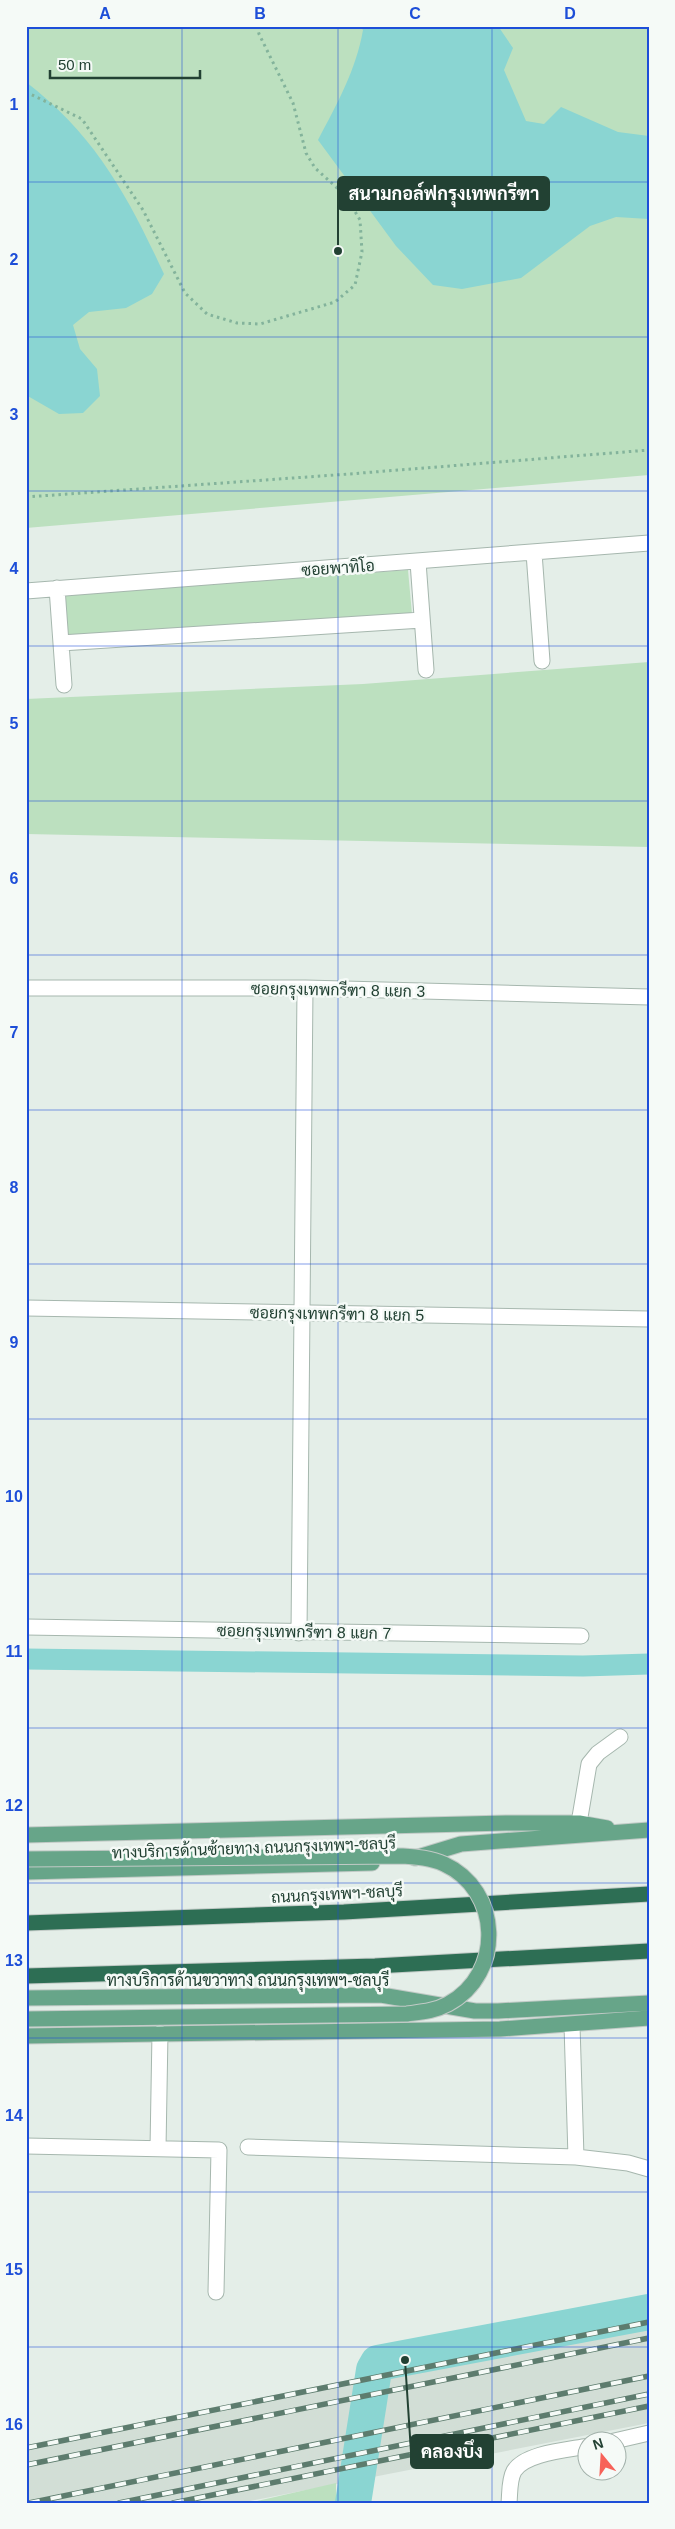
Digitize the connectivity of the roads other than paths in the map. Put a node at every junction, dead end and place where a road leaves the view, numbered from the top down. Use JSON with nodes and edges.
{"nodes":[{"id":1,"x":649,"y":543,"type":"edge"},
{"id":2,"x":534,"y":553,"type":"junction"},
{"id":3,"x":418,"y":562,"type":"junction"},
{"id":4,"x":57,"y":588,"type":"junction"},
{"id":5,"x":26,"y":591,"type":"edge"},
{"id":6,"x":422,"y":620,"type":"junction"},
{"id":7,"x":61,"y":643,"type":"junction"},
{"id":8,"x":542,"y":662,"type":"dead end"},
{"id":9,"x":426,"y":670,"type":"dead end"},
{"id":10,"x":64,"y":685,"type":"dead end"},
{"id":11,"x":26,"y":988,"type":"edge"},
{"id":12,"x":305,"y":988,"type":"junction"},
{"id":13,"x":649,"y":997,"type":"edge"},
{"id":14,"x":26,"y":1308,"type":"edge"},
{"id":15,"x":302,"y":1314,"type":"junction"},
{"id":16,"x":649,"y":1319,"type":"edge"},
{"id":17,"x":26,"y":1627,"type":"edge"},
{"id":18,"x":299,"y":1632,"type":"junction"},
{"id":19,"x":581,"y":1636,"type":"dead end"},
{"id":20,"x":620,"y":1737,"type":"dead end"},
{"id":21,"x":579,"y":1823,"type":"junction"},
{"id":22,"x":649,"y":1830,"type":"edge"},
{"id":23,"x":631,"y":1831,"type":"junction"},
{"id":24,"x":26,"y":1835,"type":"edge"},
{"id":25,"x":26,"y":1858,"type":"edge"},
{"id":26,"x":26,"y":1872,"type":"edge"},
{"id":27,"x":649,"y":1894,"type":"edge"},
{"id":28,"x":26,"y":1923,"type":"edge"},
{"id":29,"x":649,"y":1950,"type":"edge"},
{"id":30,"x":26,"y":1976,"type":"edge"},
{"id":31,"x":26,"y":1998,"type":"edge"},
{"id":32,"x":649,"y":2003,"type":"edge"},
{"id":33,"x":649,"y":2018,"type":"edge"},
{"id":34,"x":26,"y":2019,"type":"edge"},
{"id":35,"x":572,"y":2025,"type":"junction"},
{"id":36,"x":160,"y":2033,"type":"junction"},
{"id":37,"x":26,"y":2036,"type":"edge"},
{"id":38,"x":26,"y":2146,"type":"edge"},
{"id":39,"x":248,"y":2147,"type":"dead end"},
{"id":40,"x":158,"y":2148,"type":"junction"},
{"id":41,"x":576,"y":2157,"type":"junction"},
{"id":42,"x":649,"y":2169,"type":"edge"},
{"id":43,"x":216,"y":2292,"type":"dead end"},
{"id":44,"x":649,"y":2434,"type":"edge"},
{"id":45,"x":628,"y":2438,"type":"edge"},
{"id":46,"x":578,"y":2448,"type":"edge"},
{"id":47,"x":509,"y":2503,"type":"edge"}],
"edges":[{"from":1,"to":2,"type":"street","name":"ซอยพาทิโอ"},
{"from":2,"to":3,"type":"street","name":"ซอยพาทิโอ"},
{"from":2,"to":8,"type":"street"},
{"from":3,"to":4,"type":"street","name":"ซอยพาทิโอ"},
{"from":3,"to":6,"type":"street"},
{"from":4,"to":5,"type":"street","name":"ซอยพาทิโอ"},
{"from":4,"to":7,"type":"street"},
{"from":6,"to":7,"type":"street"},
{"from":6,"to":9,"type":"street"},
{"from":7,"to":10,"type":"street"},
{"from":11,"to":12,"type":"street","name":"ซอยกรุงเทพกรีฑา 8 แยก 3"},
{"from":12,"to":13,"type":"street","name":"ซอยกรุงเทพกรีฑา 8 แยก 3"},
{"from":12,"to":15,"type":"street"},
{"from":14,"to":15,"type":"street","name":"ซอยกรุงเทพกรีฑา 8 แยก 5"},
{"from":15,"to":16,"type":"street","name":"ซอยกรุงเทพกรีฑา 8 แยก 5"},
{"from":15,"to":18,"type":"street"},
{"from":17,"to":18,"type":"street","name":"ซอยกรุงเทพกรีฑา 8 แยก 7"},
{"from":18,"to":19,"type":"street","name":"ซอยกรุงเทพกรีฑา 8 แยก 7"},
{"from":20,"to":21,"type":"street"},
{"from":21,"to":23,"type":"main road","name":"ทางบริการด้านซ้ายทาง ถนนกรุงเทพฯ-ชลบุรี"},
{"from":21,"to":24,"type":"main road","name":"ทางบริการด้านซ้ายทาง ถนนกรุงเทพฯ-ชลบุรี"},
{"from":22,"to":23,"type":"main road","name":"ทางบริการด้านซ้ายทาง ถนนกรุงเทพฯ-ชลบุรี"},
{"from":23,"to":26,"type":"main road","name":"ทางบริการด้านซ้ายทาง ถนนกรุงเทพฯ-ชลบุรี"},
{"from":25,"to":34,"type":"main road","bridge":true},
{"from":27,"to":28,"type":"highway","name":"ถนนกรุงเทพฯ-ชลบุรี"},
{"from":29,"to":30,"type":"highway"},
{"from":31,"to":32,"type":"main road","name":"ทางบริการด้านขวาทาง ถนนกรุงเทพฯ-ชลบุรี"},
{"from":33,"to":35,"type":"main road"},
{"from":35,"to":36,"type":"main road"},
{"from":35,"to":41,"type":"street"},
{"from":36,"to":37,"type":"main road"},
{"from":36,"to":40,"type":"street"},
{"from":38,"to":40,"type":"street"},
{"from":39,"to":41,"type":"street"},
{"from":40,"to":43,"type":"street"},
{"from":41,"to":42,"type":"street"},
{"from":44,"to":45,"type":"street"},
{"from":46,"to":47,"type":"street"}]}
